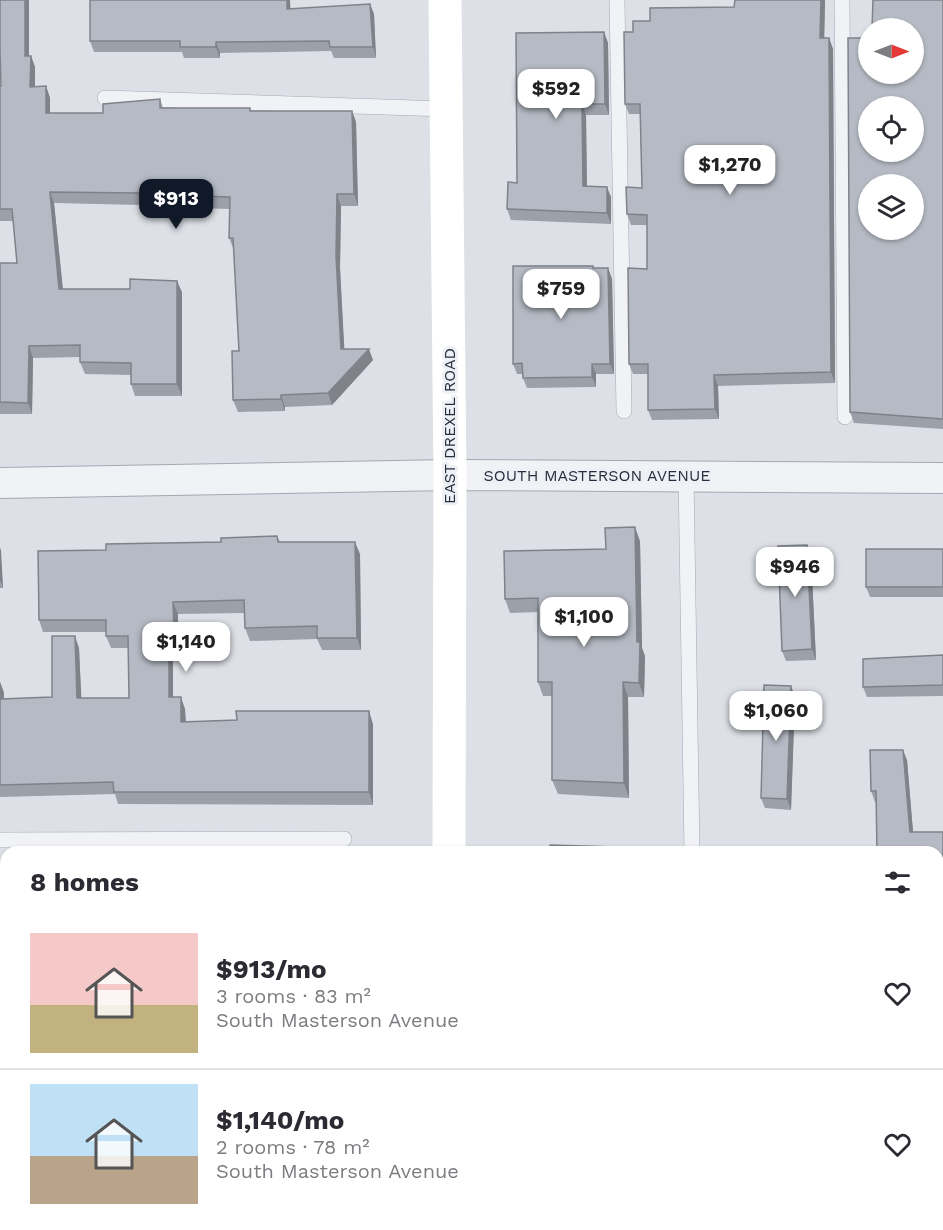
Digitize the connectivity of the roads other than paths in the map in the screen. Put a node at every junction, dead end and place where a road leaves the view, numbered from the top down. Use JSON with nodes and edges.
{"nodes":[{"id":1,"x":445,"y":0,"type":"edge"},
{"id":2,"x":617,"y":0,"type":"edge"},
{"id":3,"x":842,"y":0,"type":"edge"},
{"id":4,"x":105,"y":98,"type":"dead end"},
{"id":5,"x":446,"y":109,"type":"junction"},
{"id":6,"x":624,"y":411,"type":"dead end"},
{"id":7,"x":844,"y":417,"type":"dead end"},
{"id":8,"x":450,"y":475,"type":"junction"},
{"id":9,"x":686,"y":475,"type":"junction"},
{"id":10,"x":943,"y":478,"type":"edge"},
{"id":11,"x":0,"y":483,"type":"edge"},
{"id":12,"x":344,"y":838,"type":"dead end"},
{"id":13,"x":0,"y":840,"type":"edge"},
{"id":14,"x":449,"y":846,"type":"edge"},
{"id":15,"x":692,"y":846,"type":"edge"}],
"edges":[{"from":1,"to":5,"type":"street","name":"EAST DREXEL ROAD"},
{"from":2,"to":6,"type":"lane"},
{"from":3,"to":7,"type":"lane"},
{"from":4,"to":5,"type":"lane"},
{"from":5,"to":8,"type":"street","name":"EAST DREXEL ROAD"},
{"from":8,"to":9,"type":"street","name":"SOUTH MASTERSON AVENUE"},
{"from":8,"to":11,"type":"street","name":"SOUTH MASTERSON AVENUE"},
{"from":8,"to":14,"type":"street","name":"EAST DREXEL ROAD"},
{"from":9,"to":10,"type":"street","name":"SOUTH MASTERSON AVENUE"},
{"from":9,"to":15,"type":"lane"},
{"from":12,"to":13,"type":"lane"}]}
